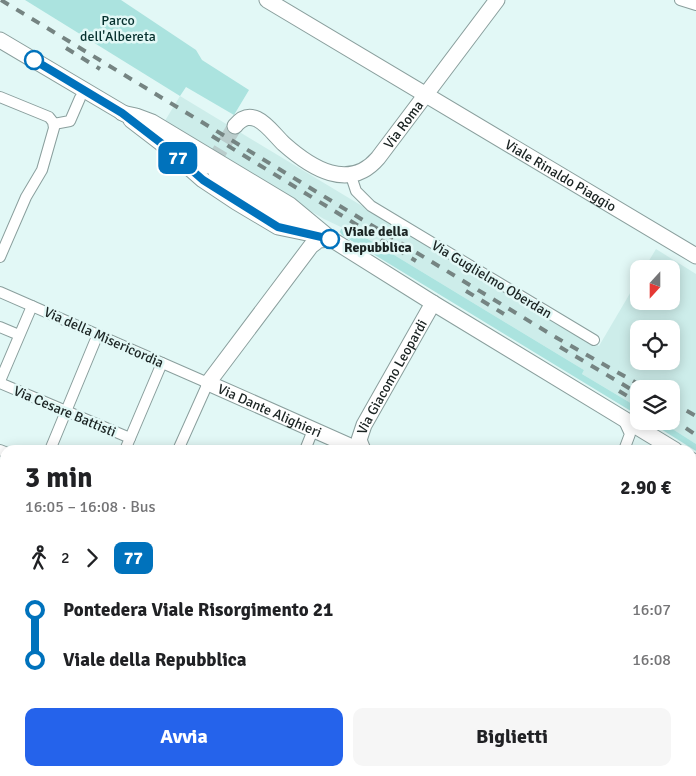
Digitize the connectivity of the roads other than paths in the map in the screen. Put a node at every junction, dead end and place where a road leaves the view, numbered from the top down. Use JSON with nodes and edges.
{"nodes":[{"id":1,"x":267,"y":0,"type":"edge"},
{"id":2,"x":497,"y":0,"type":"edge"},
{"id":3,"x":680,"y":0,"type":"edge"},
{"id":4,"x":696,"y":5,"type":"edge"},
{"id":5,"x":0,"y":40,"type":"edge"},
{"id":6,"x":426,"y":95,"type":"junction"},
{"id":7,"x":0,"y":97,"type":"edge"},
{"id":8,"x":80,"y":98,"type":"dead end"},
{"id":9,"x":122,"y":113,"type":"junction"},
{"id":10,"x":54,"y":124,"type":"junction"},
{"id":11,"x":238,"y":129,"type":"dead end"},
{"id":12,"x":351,"y":176,"type":"junction"},
{"id":13,"x":278,"y":227,"type":"junction"},
{"id":14,"x":326,"y":235,"type":"junction"},
{"id":15,"x":696,"y":256,"type":"edge"},
{"id":16,"x":0,"y":257,"type":"edge"},
{"id":17,"x":302,"y":260,"type":"junction"},
{"id":18,"x":0,"y":292,"type":"edge"},
{"id":19,"x":433,"y":303,"type":"junction"},
{"id":20,"x":32,"y":306,"type":"junction"},
{"id":21,"x":0,"y":327,"type":"edge"},
{"id":22,"x":98,"y":334,"type":"junction"},
{"id":23,"x":19,"y":335,"type":"junction"},
{"id":24,"x":594,"y":340,"type":"dead end"},
{"id":25,"x":162,"y":363,"type":"junction"},
{"id":26,"x":0,"y":382,"type":"edge"},
{"id":27,"x":208,"y":383,"type":"junction"},
{"id":28,"x":66,"y":411,"type":"junction"},
{"id":29,"x":623,"y":418,"type":"junction"},
{"id":30,"x":313,"y":430,"type":"junction"},
{"id":31,"x":130,"y":438,"type":"junction"},
{"id":32,"x":52,"y":445,"type":"edge"},
{"id":33,"x":127,"y":445,"type":"edge"},
{"id":34,"x":180,"y":445,"type":"edge"},
{"id":35,"x":307,"y":445,"type":"edge"},
{"id":36,"x":347,"y":445,"type":"edge"},
{"id":37,"x":362,"y":445,"type":"edge"},
{"id":38,"x":626,"y":445,"type":"edge"},
{"id":39,"x":667,"y":445,"type":"edge"}],
"edges":[{"from":1,"to":6,"type":"street","name":"Viale Rinaldo Piaggio"},
{"from":2,"to":6,"type":"street","name":"Via Roma"},
{"from":3,"to":4,"type":"street"},
{"from":5,"to":9,"type":"street"},
{"from":6,"to":12,"type":"street","name":"Via Roma"},
{"from":6,"to":15,"type":"street","name":"Viale Rinaldo Piaggio"},
{"from":7,"to":10,"type":"street"},
{"from":8,"to":10,"type":"street"},
{"from":9,"to":13,"type":"street"},
{"from":9,"to":14,"type":"street"},
{"from":9,"to":14,"type":"street"},
{"from":10,"to":16,"type":"street"},
{"from":11,"to":12,"type":"street"},
{"from":12,"to":24,"type":"street","name":"Via Guglielmo Oberdan"},
{"from":13,"to":14,"type":"street"},
{"from":13,"to":17,"type":"street"},
{"from":14,"to":17,"type":"street"},
{"from":14,"to":19,"type":"street"},
{"from":17,"to":27,"type":"street"},
{"from":18,"to":20,"type":"street","name":"Via della Misericordia"},
{"from":19,"to":29,"type":"street"},
{"from":19,"to":37,"type":"street","name":"Via Giacomo Leopardi"},
{"from":20,"to":22,"type":"street","name":"Via della Misericordia"},
{"from":20,"to":23,"type":"street"},
{"from":21,"to":23,"type":"street"},
{"from":22,"to":25,"type":"street","name":"Via della Misericordia"},
{"from":22,"to":28,"type":"street"},
{"from":23,"to":26,"type":"street"},
{"from":25,"to":27,"type":"street","name":"Via della Misericordia"},
{"from":25,"to":31,"type":"street"},
{"from":26,"to":28,"type":"street","name":"Via Cesare Battisti"},
{"from":27,"to":30,"type":"street","name":"Via Dante Alighieri"},
{"from":27,"to":34,"type":"street"},
{"from":28,"to":31,"type":"street","name":"Via Cesare Battisti"},
{"from":28,"to":32,"type":"street"},
{"from":29,"to":38,"type":"street"},
{"from":29,"to":39,"type":"street"},
{"from":30,"to":35,"type":"street"},
{"from":30,"to":36,"type":"street","name":"Via Dante Alighieri"},
{"from":31,"to":33,"type":"street"}]}
